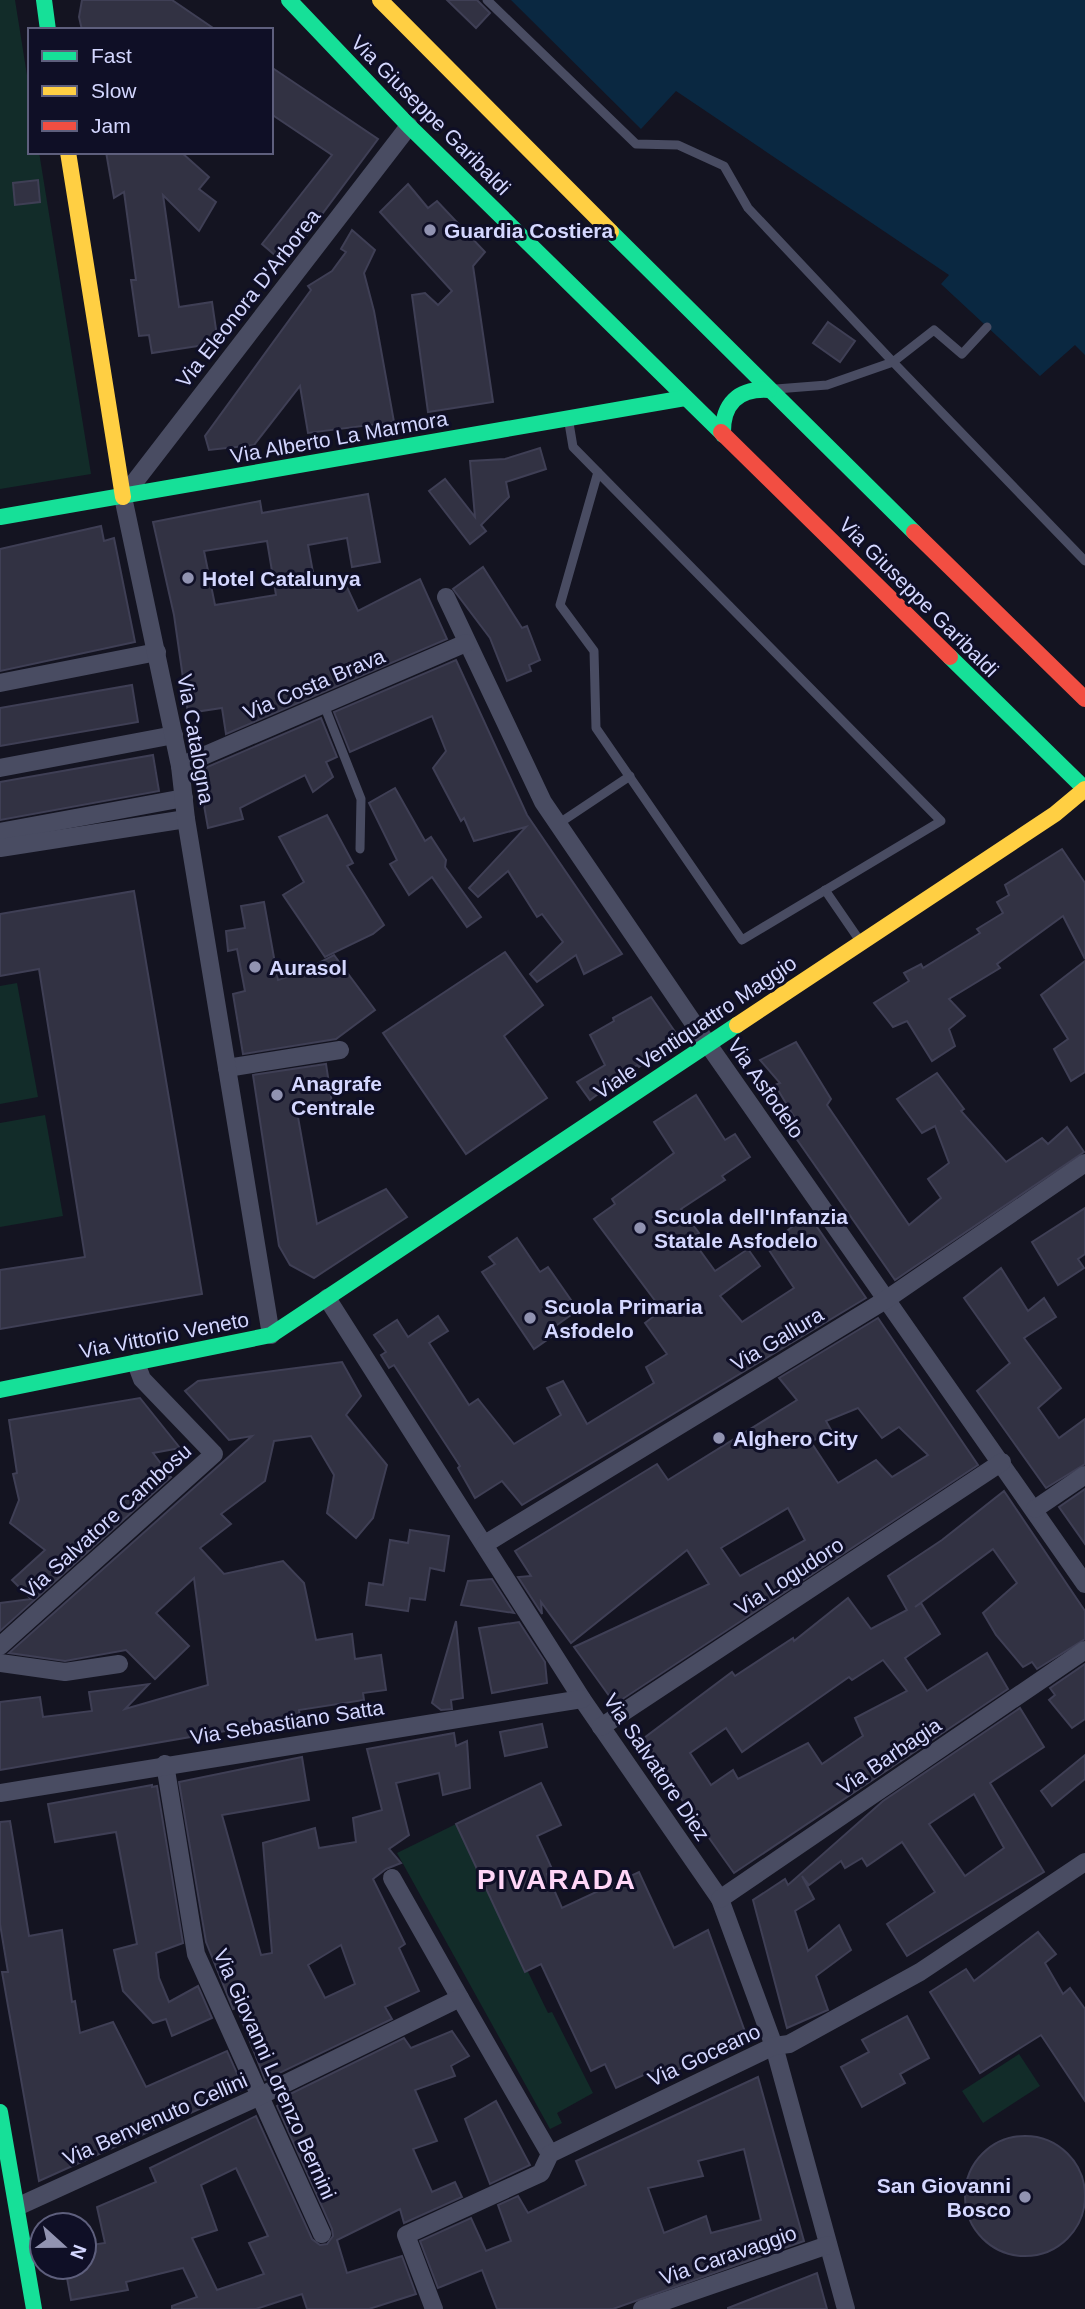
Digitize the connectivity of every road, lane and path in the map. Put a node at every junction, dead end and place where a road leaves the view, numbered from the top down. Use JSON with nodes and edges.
{"nodes":[{"id":1,"x":44,"y":0,"type":"edge"},
{"id":2,"x":289,"y":0,"type":"edge"},
{"id":3,"x":380,"y":0,"type":"edge"},
{"id":4,"x":487,"y":0,"type":"edge"},
{"id":5,"x":48,"y":28,"type":"edge"},
{"id":6,"x":409,"y":126,"type":"junction"},
{"id":7,"x":68,"y":154,"type":"edge"},
{"id":8,"x":987,"y":327,"type":"dead end"},
{"id":9,"x":893,"y":362,"type":"junction"},
{"id":10,"x":769,"y":390,"type":"junction"},
{"id":11,"x":685,"y":398,"type":"junction"},
{"id":12,"x":568,"y":418,"type":"junction"},
{"id":13,"x":723,"y":435,"type":"junction"},
{"id":14,"x":598,"y":472,"type":"junction"},
{"id":15,"x":123,"y":497,"type":"junction"},
{"id":16,"x":0,"y":517,"type":"edge"},
{"id":17,"x":1085,"y":561,"type":"edge"},
{"id":18,"x":446,"y":597,"type":"dead end"},
{"id":19,"x":466,"y":643,"type":"junction"},
{"id":20,"x":157,"y":652,"type":"junction"},
{"id":21,"x":0,"y":683,"type":"edge"},
{"id":22,"x":1085,"y":699,"type":"edge"},
{"id":23,"x":324,"y":705,"type":"junction"},
{"id":24,"x":174,"y":735,"type":"junction"},
{"id":25,"x":180,"y":766,"type":"junction"},
{"id":26,"x":0,"y":768,"type":"edge"},
{"id":27,"x":630,"y":776,"type":"junction"},
{"id":28,"x":1085,"y":790,"type":"edge"},
{"id":29,"x":184,"y":798,"type":"junction"},
{"id":30,"x":186,"y":819,"type":"junction"},
{"id":31,"x":558,"y":824,"type":"junction"},
{"id":32,"x":0,"y":832,"type":"edge"},
{"id":33,"x":0,"y":848,"type":"edge"},
{"id":34,"x":360,"y":849,"type":"dead end"},
{"id":35,"x":825,"y":890,"type":"junction"},
{"id":36,"x":861,"y":942,"type":"junction"},
{"id":37,"x":707,"y":1043,"type":"junction"},
{"id":38,"x":340,"y":1050,"type":"dead end"},
{"id":39,"x":227,"y":1068,"type":"junction"},
{"id":40,"x":1085,"y":1163,"type":"edge"},
{"id":41,"x":327,"y":1298,"type":"junction"},
{"id":42,"x":887,"y":1299,"type":"junction"},
{"id":43,"x":271,"y":1335,"type":"junction"},
{"id":44,"x":136,"y":1363,"type":"junction"},
{"id":45,"x":0,"y":1390,"type":"edge"},
{"id":46,"x":1002,"y":1462,"type":"junction"},
{"id":47,"x":1085,"y":1475,"type":"edge"},
{"id":48,"x":1035,"y":1509,"type":"junction"},
{"id":49,"x":485,"y":1544,"type":"junction"},
{"id":50,"x":1085,"y":1584,"type":"edge"},
{"id":51,"x":0,"y":1646,"type":"edge"},
{"id":52,"x":1085,"y":1650,"type":"edge"},
{"id":53,"x":0,"y":1663,"type":"edge"},
{"id":54,"x":119,"y":1664,"type":"dead end"},
{"id":55,"x":582,"y":1699,"type":"junction"},
{"id":56,"x":601,"y":1727,"type":"junction"},
{"id":57,"x":165,"y":1764,"type":"junction"},
{"id":58,"x":0,"y":1793,"type":"edge"},
{"id":59,"x":1085,"y":1862,"type":"edge"},
{"id":60,"x":392,"y":1878,"type":"dead end"},
{"id":61,"x":720,"y":1899,"type":"junction"},
{"id":62,"x":460,"y":1998,"type":"junction"},
{"id":63,"x":774,"y":2046,"type":"junction"},
{"id":64,"x":260,"y":2096,"type":"junction"},
{"id":65,"x":0,"y":2112,"type":"edge"},
{"id":66,"x":550,"y":2154,"type":"junction"},
{"id":67,"x":19,"y":2206,"type":"junction"},
{"id":68,"x":321,"y":2234,"type":"dead end"},
{"id":69,"x":828,"y":2245,"type":"junction"},
{"id":70,"x":34,"y":2309,"type":"edge"},
{"id":71,"x":435,"y":2309,"type":"edge"},
{"id":72,"x":642,"y":2309,"type":"edge"},
{"id":73,"x":846,"y":2309,"type":"edge"}],
"edges":[{"from":1,"to":5,"type":"main road"},
{"from":2,"to":6,"type":"main road","name":"Via Giuseppe Garibaldi"},
{"from":3,"to":10,"type":"main road","name":"Via Giuseppe Garibaldi"},
{"from":4,"to":9,"type":"lane"},
{"from":6,"to":11,"type":"main road","name":"Via Giuseppe Garibaldi"},
{"from":6,"to":15,"type":"street","name":"Via Eleonora D'Arborea"},
{"from":7,"to":15,"type":"main road","name":"Via Catalogna"},
{"from":8,"to":9,"type":"lane"},
{"from":9,"to":10,"type":"lane"},
{"from":9,"to":17,"type":"lane"},
{"from":10,"to":13,"type":"main road"},
{"from":10,"to":22,"type":"main road","name":"Via Giuseppe Garibaldi"},
{"from":11,"to":12,"type":"main road","name":"Via Alberto La Marmora"},
{"from":11,"to":13,"type":"main road","name":"Via Giuseppe Garibaldi"},
{"from":12,"to":14,"type":"lane"},
{"from":12,"to":15,"type":"main road","name":"Via Alberto La Marmora"},
{"from":13,"to":28,"type":"main road","name":"Via Giuseppe Garibaldi"},
{"from":14,"to":27,"type":"lane"},
{"from":14,"to":35,"type":"lane"},
{"from":15,"to":16,"type":"main road","name":"Via Alberto La Marmora"},
{"from":15,"to":20,"type":"street","name":"Via Catalogna"},
{"from":18,"to":19,"type":"street","name":"Via Asfodelo"},
{"from":19,"to":23,"type":"street","name":"Via Costa Brava"},
{"from":19,"to":31,"type":"street","name":"Via Asfodelo"},
{"from":20,"to":21,"type":"street"},
{"from":20,"to":24,"type":"street","name":"Via Catalogna"},
{"from":23,"to":25,"type":"street","name":"Via Costa Brava"},
{"from":23,"to":34,"type":"lane"},
{"from":24,"to":25,"type":"street","name":"Via Catalogna"},
{"from":24,"to":26,"type":"street"},
{"from":25,"to":29,"type":"street","name":"Via Catalogna"},
{"from":27,"to":31,"type":"lane"},
{"from":27,"to":35,"type":"lane"},
{"from":28,"to":36,"type":"main road","name":"Viale Ventiquattro Maggio"},
{"from":29,"to":30,"type":"street","name":"Via Catalogna"},
{"from":29,"to":32,"type":"street"},
{"from":30,"to":33,"type":"street"},
{"from":30,"to":39,"type":"street","name":"Via Catalogna"},
{"from":31,"to":37,"type":"street","name":"Via Asfodelo"},
{"from":35,"to":36,"type":"lane"},
{"from":36,"to":37,"type":"main road","name":"Viale Ventiquattro Maggio"},
{"from":37,"to":41,"type":"main road","name":"Viale Ventiquattro Maggio"},
{"from":37,"to":42,"type":"street","name":"Via Asfodelo"},
{"from":38,"to":39,"type":"street"},
{"from":39,"to":43,"type":"street","name":"Via Catalogna"},
{"from":40,"to":42,"type":"street","name":"Via Gallura"},
{"from":41,"to":43,"type":"main road","name":"Via Vittorio Veneto"},
{"from":41,"to":49,"type":"street","name":"Via Salvatore Diez"},
{"from":42,"to":46,"type":"street","name":"Via Asfodelo"},
{"from":42,"to":49,"type":"street","name":"Via Gallura"},
{"from":43,"to":44,"type":"main road","name":"Via Vittorio Veneto"},
{"from":44,"to":45,"type":"main road","name":"Via Vittorio Veneto"},
{"from":44,"to":51,"type":"street","name":"Via Salvatore Cambosu"},
{"from":46,"to":48,"type":"street","name":"Via Asfodelo"},
{"from":46,"to":56,"type":"street","name":"Via Logudoro"},
{"from":47,"to":48,"type":"street"},
{"from":48,"to":50,"type":"street","name":"Via Asfodelo"},
{"from":49,"to":55,"type":"street","name":"Via Salvatore Diez"},
{"from":52,"to":61,"type":"street","name":"Via Barbagia"},
{"from":53,"to":54,"type":"street"},
{"from":55,"to":56,"type":"street","name":"Via Salvatore Diez"},
{"from":55,"to":57,"type":"street","name":"Via Sebastiano Satta"},
{"from":56,"to":61,"type":"street","name":"Via Salvatore Diez"},
{"from":57,"to":58,"type":"street","name":"Via Sebastiano Satta"},
{"from":57,"to":64,"type":"street","name":"Via Giovanni Lorenzo Bernini"},
{"from":59,"to":63,"type":"street","name":"Via Goceano"},
{"from":60,"to":62,"type":"street"},
{"from":61,"to":63,"type":"street","name":"Via Salvatore Diez"},
{"from":62,"to":64,"type":"street","name":"Via Benvenuto Cellini"},
{"from":62,"to":66,"type":"street"},
{"from":63,"to":66,"type":"street","name":"Via Goceano"},
{"from":63,"to":69,"type":"street","name":"Via Salvatore Diez"},
{"from":64,"to":67,"type":"street","name":"Via Benvenuto Cellini"},
{"from":64,"to":68,"type":"street","name":"Via Giovanni Lorenzo Bernini"},
{"from":65,"to":67,"type":"main road"},
{"from":66,"to":71,"type":"street","name":"Via Goceano"},
{"from":67,"to":70,"type":"main road"},
{"from":69,"to":72,"type":"street","name":"Via Caravaggio"},
{"from":69,"to":73,"type":"street","name":"Via Salvatore Diez"}]}
